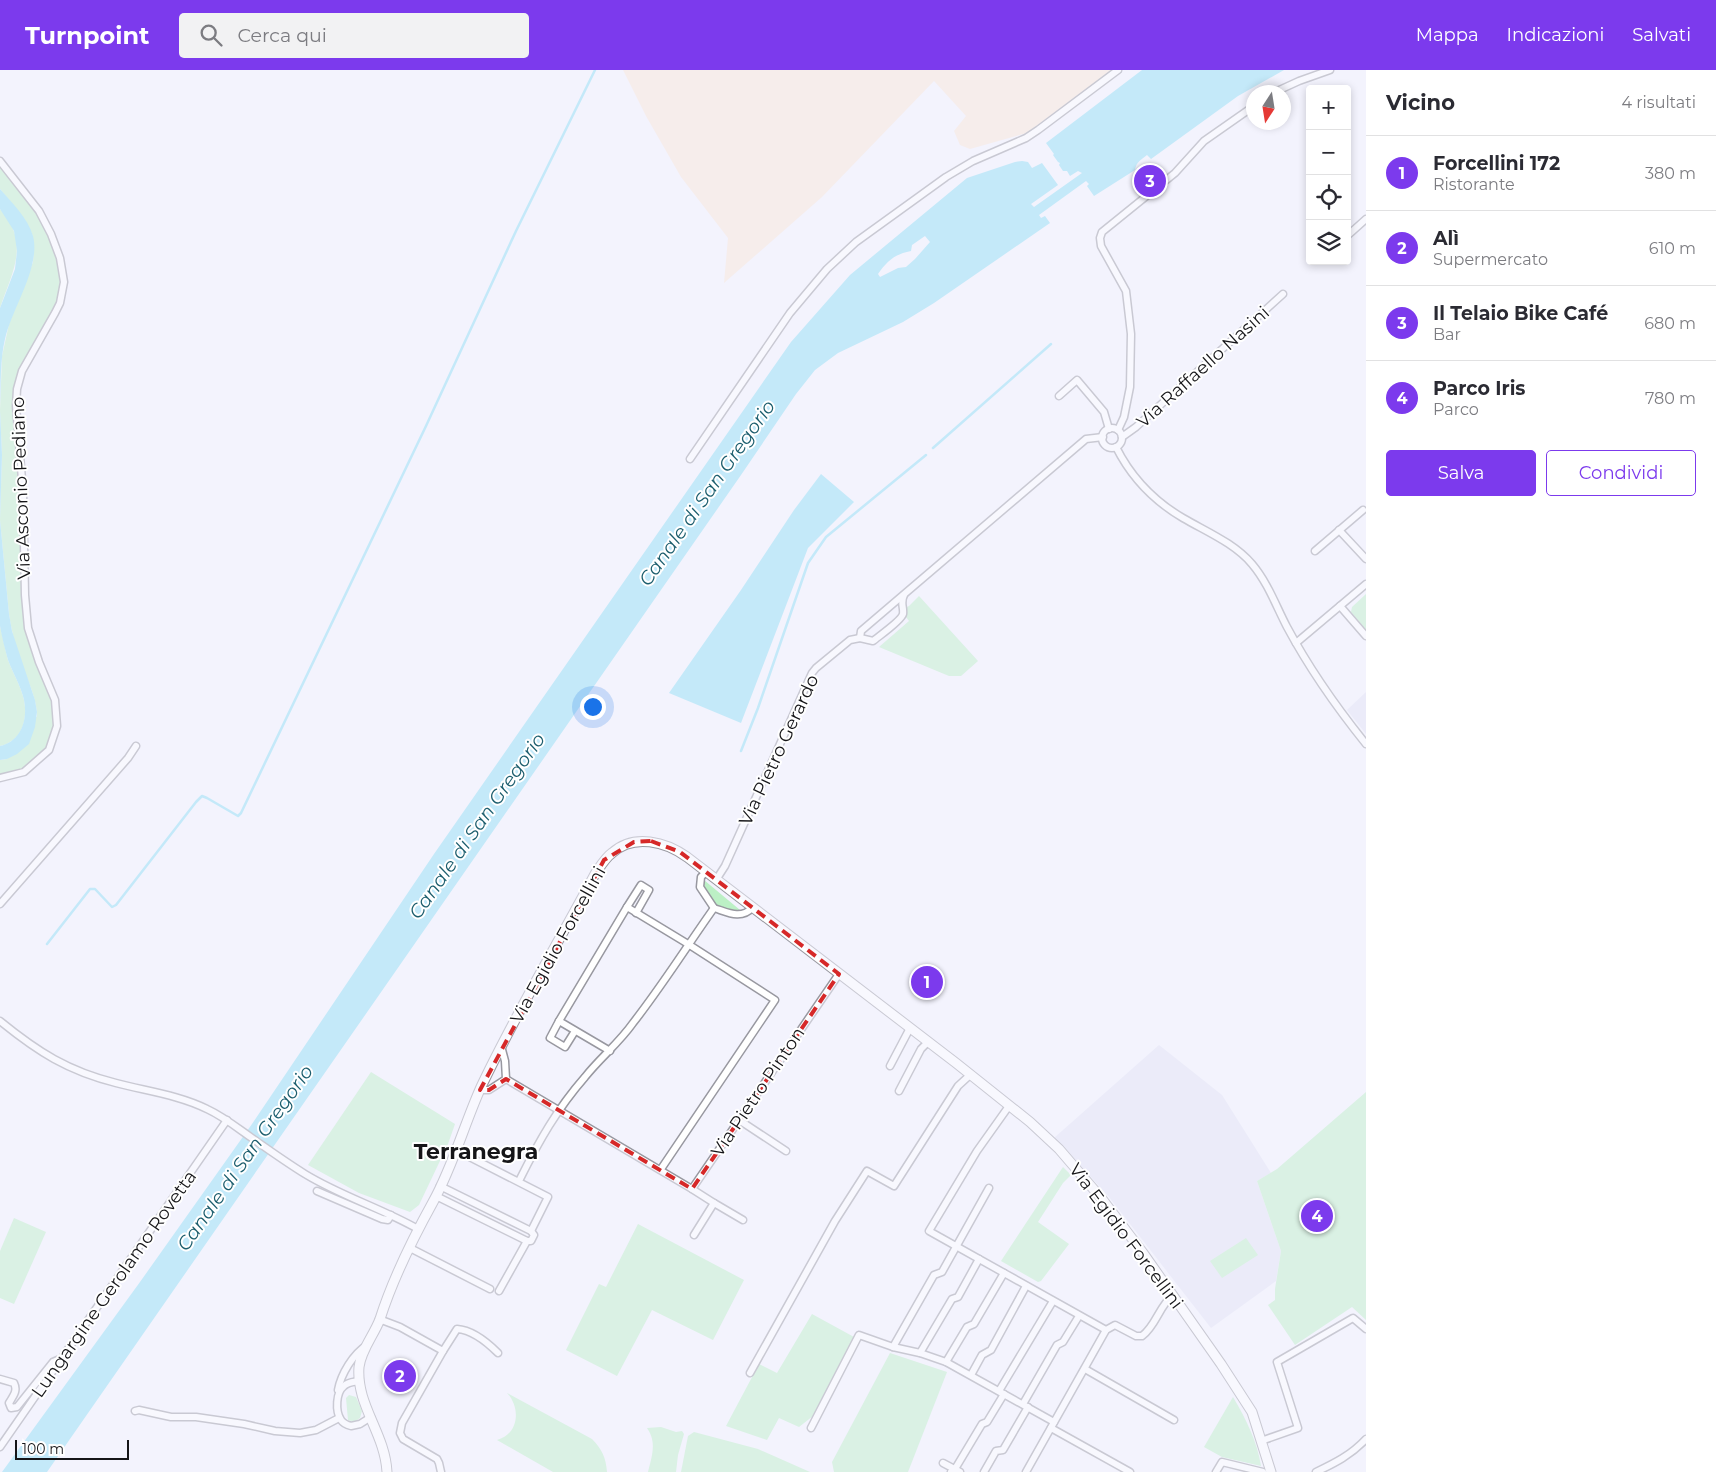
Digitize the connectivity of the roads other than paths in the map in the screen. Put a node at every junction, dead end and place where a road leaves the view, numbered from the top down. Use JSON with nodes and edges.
{"nodes":[{"id":1,"x":1118,"y":70,"type":"edge"},
{"id":2,"x":1330,"y":70,"type":"edge"},
{"id":3,"x":1290,"y":85,"type":"edge"},
{"id":4,"x":1246,"y":111,"type":"edge"},
{"id":5,"x":0,"y":161,"type":"edge"},
{"id":6,"x":1366,"y":219,"type":"edge"},
{"id":7,"x":1351,"y":232,"type":"edge"},
{"id":8,"x":1283,"y":294,"type":"dead end"},
{"id":9,"x":1059,"y":396,"type":"dead end"},
{"id":10,"x":1109,"y":429,"type":"junction"},
{"id":11,"x":1118,"y":430,"type":"junction"},
{"id":12,"x":1102,"y":437,"type":"junction"},
{"id":13,"x":1122,"y":437,"type":"junction"},
{"id":14,"x":1116,"y":447,"type":"junction"},
{"id":15,"x":690,"y":459,"type":"dead end"},
{"id":16,"x":1362,"y":510,"type":"dead end"},
{"id":17,"x":1339,"y":530,"type":"junction"},
{"id":18,"x":1315,"y":551,"type":"dead end"},
{"id":19,"x":1366,"y":559,"type":"edge"},
{"id":20,"x":1366,"y":584,"type":"edge"},
{"id":21,"x":897,"y":603,"type":"junction"},
{"id":22,"x":1340,"y":606,"type":"junction"},
{"id":23,"x":1366,"y":636,"type":"edge"},
{"id":24,"x":860,"y":638,"type":"junction"},
{"id":25,"x":1296,"y":643,"type":"junction"},
{"id":26,"x":1366,"y":744,"type":"edge"},
{"id":27,"x":136,"y":746,"type":"dead end"},
{"id":28,"x":0,"y":778,"type":"edge"},
{"id":29,"x":706,"y":872,"type":"junction"},
{"id":30,"x":716,"y":880,"type":"junction"},
{"id":31,"x":0,"y":904,"type":"edge"},
{"id":32,"x":627,"y":907,"type":"junction"},
{"id":33,"x":714,"y":908,"type":"junction"},
{"id":34,"x":752,"y":908,"type":"junction"},
{"id":35,"x":636,"y":913,"type":"junction"},
{"id":36,"x":688,"y":944,"type":"junction"},
{"id":37,"x":839,"y":974,"type":"junction"},
{"id":38,"x":0,"y":1021,"type":"edge"},
{"id":39,"x":559,"y":1021,"type":"junction"},
{"id":40,"x":910,"y":1028,"type":"junction"},
{"id":41,"x":575,"y":1031,"type":"junction"},
{"id":42,"x":928,"y":1042,"type":"junction"},
{"id":43,"x":501,"y":1046,"type":"junction"},
{"id":44,"x":610,"y":1051,"type":"junction"},
{"id":45,"x":890,"y":1066,"type":"dead end"},
{"id":46,"x":970,"y":1074,"type":"junction"},
{"id":47,"x":506,"y":1079,"type":"junction"},
{"id":48,"x":480,"y":1090,"type":"junction"},
{"id":49,"x":899,"y":1091,"type":"dead end"},
{"id":50,"x":1009,"y":1106,"type":"junction"},
{"id":51,"x":559,"y":1109,"type":"junction"},
{"id":52,"x":739,"y":1120,"type":"junction"},
{"id":53,"x":229,"y":1122,"type":"junction"},
{"id":54,"x":456,"y":1150,"type":"junction"},
{"id":55,"x":786,"y":1151,"type":"dead end"},
{"id":56,"x":661,"y":1169,"type":"junction"},
{"id":57,"x":520,"y":1179,"type":"dead end"},
{"id":58,"x":440,"y":1186,"type":"junction"},
{"id":59,"x":989,"y":1188,"type":"dead end"},
{"id":60,"x":692,"y":1189,"type":"junction"},
{"id":61,"x":317,"y":1191,"type":"dead end"},
{"id":62,"x":436,"y":1196,"type":"junction"},
{"id":63,"x":714,"y":1203,"type":"junction"},
{"id":64,"x":391,"y":1215,"type":"junction"},
{"id":65,"x":743,"y":1220,"type":"dead end"},
{"id":66,"x":418,"y":1229,"type":"junction"},
{"id":67,"x":530,"y":1230,"type":"junction"},
{"id":68,"x":694,"y":1235,"type":"dead end"},
{"id":69,"x":527,"y":1241,"type":"junction"},
{"id":70,"x":956,"y":1246,"type":"junction"},
{"id":71,"x":410,"y":1248,"type":"junction"},
{"id":72,"x":979,"y":1259,"type":"junction"},
{"id":73,"x":1004,"y":1273,"type":"junction"},
{"id":74,"x":1026,"y":1286,"type":"junction"},
{"id":75,"x":490,"y":1289,"type":"dead end"},
{"id":76,"x":499,"y":1291,"type":"dead end"},
{"id":77,"x":1173,"y":1295,"type":"junction"},
{"id":78,"x":1053,"y":1301,"type":"junction"},
{"id":79,"x":1079,"y":1316,"type":"junction"},
{"id":80,"x":379,"y":1319,"type":"junction"},
{"id":81,"x":1366,"y":1329,"type":"edge"},
{"id":82,"x":1106,"y":1330,"type":"junction"},
{"id":83,"x":368,"y":1344,"type":"junction"},
{"id":84,"x":893,"y":1347,"type":"junction"},
{"id":85,"x":443,"y":1351,"type":"junction"},
{"id":86,"x":498,"y":1353,"type":"dead end"},
{"id":87,"x":920,"y":1353,"type":"junction"},
{"id":88,"x":62,"y":1359,"type":"junction"},
{"id":89,"x":946,"y":1362,"type":"junction"},
{"id":90,"x":1085,"y":1369,"type":"junction"},
{"id":91,"x":750,"y":1374,"type":"dead end"},
{"id":92,"x":971,"y":1375,"type":"junction"},
{"id":93,"x":0,"y":1379,"type":"edge"},
{"id":94,"x":359,"y":1381,"type":"junction"},
{"id":95,"x":1002,"y":1392,"type":"junction"},
{"id":96,"x":338,"y":1396,"type":"junction"},
{"id":97,"x":1026,"y":1405,"type":"junction"},
{"id":98,"x":134,"y":1412,"type":"dead end"},
{"id":99,"x":371,"y":1417,"type":"junction"},
{"id":100,"x":339,"y":1418,"type":"junction"},
{"id":101,"x":1174,"y":1420,"type":"dead end"},
{"id":102,"x":1053,"y":1425,"type":"junction"},
{"id":103,"x":811,"y":1428,"type":"dead end"},
{"id":104,"x":1366,"y":1439,"type":"edge"},
{"id":105,"x":1261,"y":1441,"type":"junction"},
{"id":106,"x":0,"y":1447,"type":"edge"},
{"id":107,"x":943,"y":1463,"type":"dead end"},
{"id":108,"x":955,"y":1471,"type":"edge"},
{"id":109,"x":387,"y":1472,"type":"edge"},
{"id":110,"x":441,"y":1472,"type":"edge"},
{"id":111,"x":984,"y":1472,"type":"edge"},
{"id":112,"x":1026,"y":1472,"type":"edge"},
{"id":113,"x":1130,"y":1472,"type":"edge"},
{"id":114,"x":1216,"y":1472,"type":"edge"},
{"id":115,"x":1263,"y":1472,"type":"edge"},
{"id":116,"x":1272,"y":1472,"type":"edge"},
{"id":117,"x":1316,"y":1472,"type":"edge"}],
"edges":[{"from":1,"to":15,"type":"street"},
{"from":2,"to":3,"type":"street"},
{"from":4,"to":11,"type":"street"},
{"from":5,"to":28,"type":"street","name":"Via Asconio Pediano"},
{"from":6,"to":7,"type":"street"},
{"from":8,"to":13,"type":"street","name":"Via Raffaello Nasini"},
{"from":9,"to":10,"type":"street"},
{"from":10,"to":11,"type":"street"},
{"from":10,"to":12,"type":"street"},
{"from":11,"to":13,"type":"street"},
{"from":12,"to":14,"type":"street"},
{"from":12,"to":21,"type":"street","name":"Via Pietro Gerardo"},
{"from":13,"to":14,"type":"street"},
{"from":14,"to":25,"type":"street"},
{"from":16,"to":17,"type":"street"},
{"from":17,"to":18,"type":"street"},
{"from":17,"to":19,"type":"street"},
{"from":20,"to":22,"type":"street"},
{"from":21,"to":24,"type":"street"},
{"from":21,"to":24,"type":"street","name":"Via Pietro Gerardo"},
{"from":22,"to":23,"type":"street"},
{"from":22,"to":25,"type":"street"},
{"from":24,"to":30,"type":"street","name":"Via Pietro Gerardo"},
{"from":25,"to":26,"type":"street"},
{"from":27,"to":31,"type":"street"},
{"from":29,"to":30,"type":"street","name":"Via Egidio Forcellini"},
{"from":29,"to":33,"type":"street"},
{"from":29,"to":43,"type":"street","name":"Via Egidio Forcellini"},
{"from":30,"to":34,"type":"street","name":"Via Egidio Forcellini"},
{"from":32,"to":35,"type":"street"},
{"from":32,"to":35,"type":"street"},
{"from":32,"to":39,"type":"street"},
{"from":33,"to":34,"type":"street"},
{"from":33,"to":36,"type":"street"},
{"from":34,"to":37,"type":"street","name":"Via Egidio Forcellini"},
{"from":35,"to":36,"type":"street"},
{"from":36,"to":44,"type":"street"},
{"from":36,"to":56,"type":"street"},
{"from":37,"to":40,"type":"street","name":"Via Egidio Forcellini"},
{"from":37,"to":52,"type":"street","name":"Via Pietro Pinton"},
{"from":38,"to":53,"type":"street"},
{"from":39,"to":41,"type":"street"},
{"from":39,"to":41,"type":"street"},
{"from":40,"to":42,"type":"street","name":"Via Egidio Forcellini"},
{"from":40,"to":45,"type":"street"},
{"from":41,"to":44,"type":"street"},
{"from":42,"to":46,"type":"street","name":"Via Egidio Forcellini"},
{"from":42,"to":49,"type":"street"},
{"from":43,"to":47,"type":"street"},
{"from":43,"to":48,"type":"street","name":"Via Egidio Forcellini"},
{"from":44,"to":51,"type":"street"},
{"from":46,"to":50,"type":"street","name":"Via Egidio Forcellini"},
{"from":46,"to":91,"type":"street"},
{"from":47,"to":48,"type":"street"},
{"from":47,"to":51,"type":"street"},
{"from":48,"to":54,"type":"street","name":"Via Egidio Forcellini"},
{"from":50,"to":70,"type":"street"},
{"from":50,"to":77,"type":"street","name":"Via Egidio Forcellini"},
{"from":51,"to":56,"type":"street"},
{"from":51,"to":57,"type":"street"},
{"from":52,"to":55,"type":"street"},
{"from":52,"to":60,"type":"street","name":"Via Pietro Pinton"},
{"from":53,"to":64,"type":"street"},
{"from":53,"to":88,"type":"street","name":"Lungargine Gerolamo Rovetta"},
{"from":54,"to":58,"type":"street","name":"Via Egidio Forcellini"},
{"from":54,"to":67,"type":"street"},
{"from":56,"to":60,"type":"street"},
{"from":58,"to":62,"type":"street","name":"Via Egidio Forcellini"},
{"from":58,"to":67,"type":"street"},
{"from":59,"to":70,"type":"street"},
{"from":60,"to":63,"type":"street"},
{"from":61,"to":64,"type":"street"},
{"from":62,"to":66,"type":"street","name":"Via Egidio Forcellini"},
{"from":62,"to":69,"type":"street"},
{"from":63,"to":65,"type":"street"},
{"from":63,"to":68,"type":"street"},
{"from":64,"to":66,"type":"street"},
{"from":66,"to":71,"type":"street","name":"Via Egidio Forcellini"},
{"from":67,"to":69,"type":"street"},
{"from":69,"to":76,"type":"street"},
{"from":70,"to":72,"type":"street"},
{"from":70,"to":84,"type":"street"},
{"from":71,"to":75,"type":"street"},
{"from":71,"to":80,"type":"street","name":"Via Egidio Forcellini"},
{"from":72,"to":73,"type":"street"},
{"from":72,"to":87,"type":"street"},
{"from":73,"to":74,"type":"street"},
{"from":73,"to":89,"type":"street"},
{"from":74,"to":78,"type":"street"},
{"from":74,"to":92,"type":"street"},
{"from":77,"to":82,"type":"street"},
{"from":77,"to":105,"type":"street","name":"Via Egidio Forcellini"},
{"from":78,"to":79,"type":"street"},
{"from":78,"to":95,"type":"street"},
{"from":79,"to":82,"type":"street"},
{"from":79,"to":97,"type":"street"},
{"from":80,"to":83,"type":"street","name":"Via Egidio Forcellini"},
{"from":80,"to":85,"type":"street"},
{"from":81,"to":105,"type":"street"},
{"from":82,"to":90,"type":"street"},
{"from":83,"to":94,"type":"street","name":"Via Egidio Forcellini"},
{"from":83,"to":96,"type":"street"},
{"from":84,"to":87,"type":"street"},
{"from":84,"to":103,"type":"street"},
{"from":85,"to":86,"type":"street"},
{"from":85,"to":110,"type":"street"},
{"from":87,"to":89,"type":"street"},
{"from":88,"to":93,"type":"street"},
{"from":88,"to":106,"type":"street","name":"Lungargine Gerolamo Rovetta"},
{"from":89,"to":92,"type":"street"},
{"from":90,"to":101,"type":"street"},
{"from":90,"to":102,"type":"street"},
{"from":92,"to":95,"type":"street"},
{"from":94,"to":96,"type":"street"},
{"from":94,"to":99,"type":"street"},
{"from":95,"to":97,"type":"street"},
{"from":95,"to":108,"type":"street"},
{"from":96,"to":100,"type":"street"},
{"from":97,"to":102,"type":"street"},
{"from":97,"to":111,"type":"street"},
{"from":98,"to":100,"type":"street"},
{"from":99,"to":100,"type":"street"},
{"from":99,"to":109,"type":"street"},
{"from":102,"to":112,"type":"street"},
{"from":102,"to":113,"type":"street"},
{"from":104,"to":117,"type":"street"},
{"from":105,"to":116,"type":"street","name":"Via Egidio Forcellini"},
{"from":107,"to":108,"type":"street"},
{"from":114,"to":115,"type":"street"}]}
